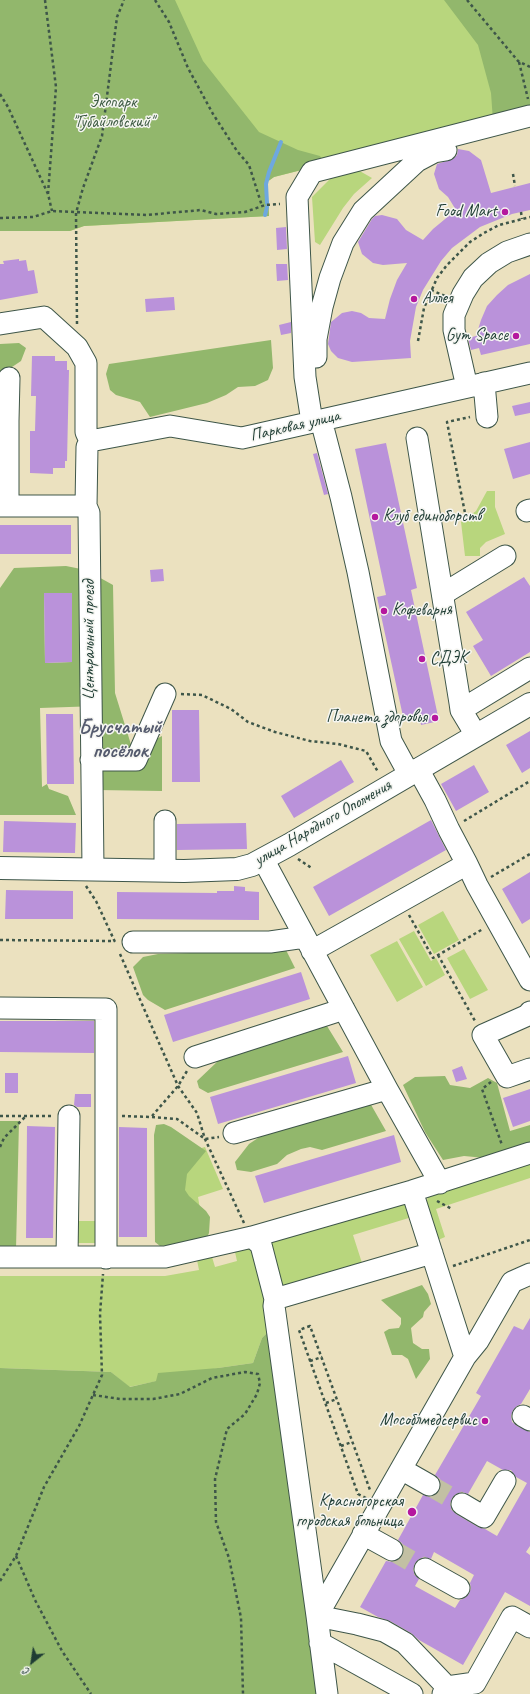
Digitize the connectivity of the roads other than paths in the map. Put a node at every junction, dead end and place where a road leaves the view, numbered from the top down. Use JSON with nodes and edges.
{"nodes":[{"id":1,"x":529,"y":120,"type":"edge"},
{"id":2,"x":530,"y":244,"type":"edge"},
{"id":3,"x":0,"y":324,"type":"edge"},
{"id":4,"x":530,"y":373,"type":"edge"},
{"id":5,"x":9,"y":378,"type":"dead end"},
{"id":6,"x":476,"y":385,"type":"junction"},
{"id":7,"x":482,"y":416,"type":"road end"},
{"id":8,"x":4,"y":421,"type":"edge"},
{"id":9,"x":316,"y":421,"type":"junction"},
{"id":10,"x":417,"y":438,"type":"dead end"},
{"id":11,"x":90,"y":441,"type":"junction"},
{"id":12,"x":318,"y":453,"type":"dead end"},
{"id":13,"x":4,"y":506,"type":"edge"},
{"id":14,"x":86,"y":506,"type":"junction"},
{"id":15,"x":505,"y":556,"type":"dead end"},
{"id":16,"x":443,"y":594,"type":"junction"},
{"id":17,"x":530,"y":668,"type":"edge"},
{"id":18,"x":165,"y":694,"type":"road end"},
{"id":19,"x":530,"y":704,"type":"edge"},
{"id":20,"x":461,"y":710,"type":"junction"},
{"id":21,"x":476,"y":735,"type":"junction"},
{"id":22,"x":91,"y":760,"type":"junction"},
{"id":23,"x":413,"y":771,"type":"junction"},
{"id":24,"x":165,"y":821,"type":"dead end"},
{"id":25,"x":263,"y":860,"type":"junction"},
{"id":26,"x":467,"y":864,"type":"junction"},
{"id":27,"x":0,"y":868,"type":"edge"},
{"id":28,"x":165,"y":870,"type":"junction"},
{"id":29,"x":88,"y":875,"type":"junction"},
{"id":30,"x":124,"y":942,"type":"road end"},
{"id":31,"x":309,"y":944,"type":"junction"},
{"id":32,"x":530,"y":980,"type":"edge"},
{"id":33,"x":530,"y":993,"type":"edge"},
{"id":34,"x":530,"y":999,"type":"edge"},
{"id":35,"x":0,"y":1008,"type":"edge"},
{"id":36,"x":344,"y":1009,"type":"junction"},
{"id":37,"x":530,"y":1012,"type":"edge"},
{"id":38,"x":195,"y":1057,"type":"road end"},
{"id":39,"x":530,"y":1069,"type":"edge"},
{"id":40,"x":387,"y":1089,"type":"junction"},
{"id":41,"x":69,"y":1116,"type":"dead end"},
{"id":42,"x":234,"y":1133,"type":"dead end"},
{"id":43,"x":530,"y":1153,"type":"edge"},
{"id":44,"x":437,"y":1191,"type":"junction"},
{"id":45,"x":412,"y":1192,"type":"junction"},
{"id":46,"x":252,"y":1238,"type":"junction"},
{"id":47,"x":0,"y":1257,"type":"edge"},
{"id":48,"x":67,"y":1257,"type":"junction"},
{"id":49,"x":106,"y":1258,"type":"junction"},
{"id":50,"x":434,"y":1259,"type":"junction"},
{"id":51,"x":530,"y":1274,"type":"edge"},
{"id":52,"x":275,"y":1299,"type":"junction"},
{"id":53,"x":465,"y":1357,"type":"junction"},
{"id":54,"x":401,"y":1469,"type":"junction"},
{"id":55,"x":505,"y":1481,"type":"dead end"},
{"id":56,"x":429,"y":1485,"type":"tunnel mouth"},
{"id":57,"x":462,"y":1504,"type":"tunnel mouth"},
{"id":58,"x":364,"y":1534,"type":"junction"},
{"id":59,"x":392,"y":1550,"type":"tunnel mouth"},
{"id":60,"x":425,"y":1569,"type":"tunnel mouth"},
{"id":61,"x":459,"y":1588,"type":"dead end"},
{"id":62,"x":317,"y":1616,"type":"junction"},
{"id":63,"x":530,"y":1628,"type":"edge"},
{"id":64,"x":320,"y":1643,"type":"junction"},
{"id":65,"x":387,"y":1688,"type":"edge"},
{"id":66,"x":445,"y":1690,"type":"edge"},
{"id":67,"x":327,"y":1694,"type":"edge"},
{"id":68,"x":412,"y":1694,"type":"edge"}],
"edges":[{"from":1,"to":9,"type":"street"},
{"from":1,"to":9,"type":"street"},
{"from":2,"to":6,"type":"street"},
{"from":3,"to":11,"type":"street"},
{"from":4,"to":6,"type":"street","name":"Парковая улица"},
{"from":5,"to":8,"type":"street"},
{"from":6,"to":7,"type":"street"},
{"from":6,"to":9,"type":"street","name":"Парковая улица"},
{"from":8,"to":13,"type":"street"},
{"from":9,"to":11,"type":"street","name":"Парковая улица"},
{"from":9,"to":12,"type":"street"},
{"from":9,"to":23,"type":"street"},
{"from":10,"to":16,"type":"street"},
{"from":11,"to":14,"type":"street"},
{"from":13,"to":14,"type":"street"},
{"from":14,"to":22,"type":"street","name":"Центральный проезд"},
{"from":15,"to":16,"type":"street"},
{"from":16,"to":20,"type":"street"},
{"from":17,"to":20,"type":"street"},
{"from":18,"to":22,"type":"street"},
{"from":19,"to":21,"type":"main road","name":"улица Народного Ополчения"},
{"from":20,"to":21,"type":"street"},
{"from":21,"to":23,"type":"main road","name":"улица Народного Ополчения"},
{"from":22,"to":29,"type":"street","name":"Центральный проезд"},
{"from":23,"to":25,"type":"main road","name":"улица Народного Ополчения"},
{"from":23,"to":26,"type":"street"},
{"from":24,"to":28,"type":"street"},
{"from":25,"to":28,"type":"main road","name":"улица Народного Ополчения"},
{"from":25,"to":31,"type":"street"},
{"from":26,"to":31,"type":"street"},
{"from":26,"to":32,"type":"street"},
{"from":27,"to":29,"type":"main road","name":"улица Народного Ополчения"},
{"from":28,"to":29,"type":"main road","name":"улица Народного Ополчения"},
{"from":30,"to":31,"type":"street"},
{"from":31,"to":36,"type":"street"},
{"from":33,"to":34,"type":"street"},
{"from":35,"to":49,"type":"street"},
{"from":36,"to":38,"type":"street"},
{"from":36,"to":40,"type":"street"},
{"from":37,"to":39,"type":"street"},
{"from":40,"to":42,"type":"street"},
{"from":40,"to":44,"type":"street"},
{"from":41,"to":48,"type":"street"},
{"from":43,"to":44,"type":"street"},
{"from":44,"to":45,"type":"street"},
{"from":45,"to":46,"type":"street"},
{"from":45,"to":50,"type":"street"},
{"from":46,"to":49,"type":"street"},
{"from":46,"to":52,"type":"street"},
{"from":47,"to":48,"type":"street"},
{"from":48,"to":49,"type":"street"},
{"from":50,"to":52,"type":"street"},
{"from":50,"to":53,"type":"street"},
{"from":51,"to":53,"type":"street"},
{"from":52,"to":62,"type":"street"},
{"from":53,"to":54,"type":"street"},
{"from":54,"to":56,"type":"street"},
{"from":54,"to":58,"type":"street"},
{"from":55,"to":57,"type":"street"},
{"from":58,"to":59,"type":"street"},
{"from":58,"to":62,"type":"street"},
{"from":60,"to":61,"type":"street"},
{"from":62,"to":64,"type":"street"},
{"from":62,"to":66,"type":"street"},
{"from":63,"to":66,"type":"street"},
{"from":64,"to":65,"type":"street"},
{"from":64,"to":67,"type":"street"},
{"from":65,"to":68,"type":"street"}]}
